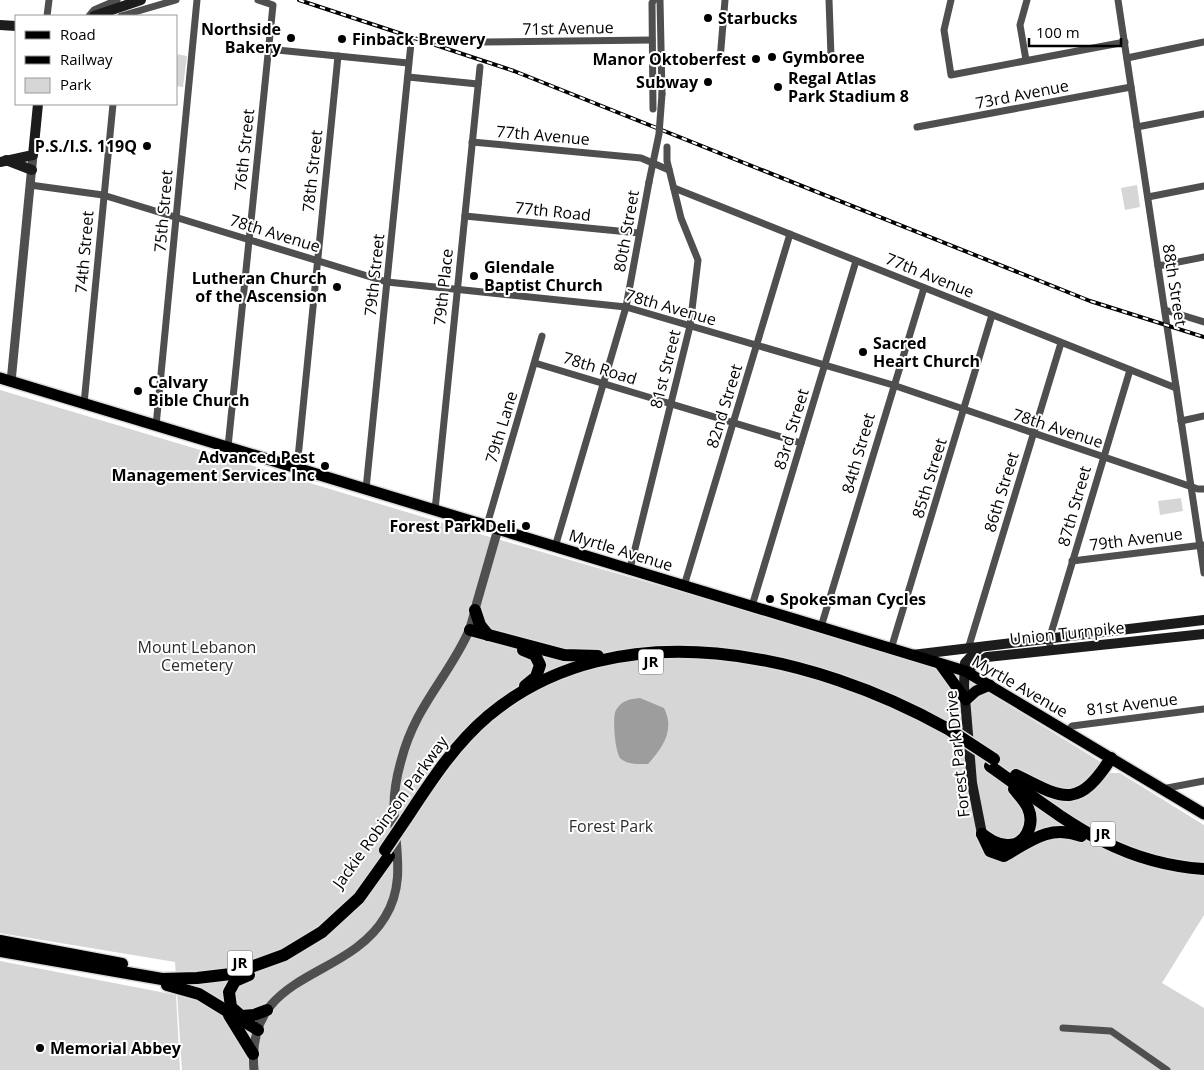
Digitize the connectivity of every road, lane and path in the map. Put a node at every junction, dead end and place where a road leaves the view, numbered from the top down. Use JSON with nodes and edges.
{"nodes":[{"id":1,"x":48,"y":0,"type":"edge"},
{"id":2,"x":141,"y":0,"type":"edge"},
{"id":3,"x":176,"y":0,"type":"edge"},
{"id":4,"x":197,"y":0,"type":"edge"},
{"id":5,"x":258,"y":0,"type":"edge"},
{"id":6,"x":654,"y":0,"type":"edge"},
{"id":7,"x":660,"y":0,"type":"edge"},
{"id":8,"x":725,"y":0,"type":"edge"},
{"id":9,"x":829,"y":0,"type":"edge"},
{"id":10,"x":951,"y":0,"type":"edge"},
{"id":11,"x":1028,"y":0,"type":"edge"},
{"id":12,"x":1118,"y":0,"type":"edge"},
{"id":13,"x":120,"y":9,"type":"edge"},
{"id":14,"x":47,"y":15,"type":"edge"},
{"id":15,"x":89,"y":15,"type":"edge"},
{"id":16,"x":98,"y":15,"type":"edge"},
{"id":17,"x":0,"y":25,"type":"edge"},
{"id":18,"x":15,"y":26,"type":"edge"},
{"id":19,"x":652,"y":40,"type":"junction"},
{"id":20,"x":484,"y":42,"type":"dead end"},
{"id":21,"x":1124,"y":42,"type":"junction"},
{"id":22,"x":1204,"y":42,"type":"edge"},
{"id":23,"x":411,"y":43,"type":"dead end"},
{"id":24,"x":268,"y":49,"type":"junction"},
{"id":25,"x":338,"y":56,"type":"junction"},
{"id":26,"x":831,"y":56,"type":"dead end"},
{"id":27,"x":1127,"y":58,"type":"junction"},
{"id":28,"x":720,"y":60,"type":"dead end"},
{"id":29,"x":1026,"y":60,"type":"junction"},
{"id":30,"x":408,"y":63,"type":"junction"},
{"id":31,"x":480,"y":67,"type":"dead end"},
{"id":32,"x":408,"y":77,"type":"junction"},
{"id":33,"x":478,"y":84,"type":"junction"},
{"id":34,"x":1131,"y":87,"type":"junction"},
{"id":35,"x":38,"y":105,"type":"edge"},
{"id":36,"x":113,"y":105,"type":"edge"},
{"id":37,"x":653,"y":109,"type":"dead end"},
{"id":38,"x":1204,"y":114,"type":"edge"},
{"id":39,"x":917,"y":127,"type":"dead end"},
{"id":40,"x":1137,"y":127,"type":"junction"},
{"id":41,"x":472,"y":142,"type":"junction"},
{"id":42,"x":667,"y":147,"type":"dead end"},
{"id":43,"x":33,"y":155,"type":"junction"},
{"id":44,"x":3,"y":161,"type":"edge"},
{"id":45,"x":32,"y":170,"type":"junction"},
{"id":46,"x":668,"y":170,"type":"junction"},
{"id":47,"x":30,"y":185,"type":"junction"},
{"id":48,"x":1204,"y":186,"type":"edge"},
{"id":49,"x":674,"y":188,"type":"junction"},
{"id":50,"x":103,"y":195,"type":"junction"},
{"id":51,"x":1148,"y":197,"type":"junction"},
{"id":52,"x":465,"y":216,"type":"junction"},
{"id":53,"x":177,"y":217,"type":"junction"},
{"id":54,"x":639,"y":233,"type":"junction"},
{"id":55,"x":790,"y":234,"type":"junction"},
{"id":56,"x":249,"y":238,"type":"junction"},
{"id":57,"x":1204,"y":257,"type":"edge"},
{"id":58,"x":317,"y":260,"type":"junction"},
{"id":59,"x":856,"y":261,"type":"junction"},
{"id":60,"x":1158,"y":266,"type":"junction"},
{"id":61,"x":387,"y":282,"type":"junction"},
{"id":62,"x":924,"y":288,"type":"junction"},
{"id":63,"x":457,"y":289,"type":"junction"},
{"id":64,"x":626,"y":307,"type":"junction"},
{"id":65,"x":1165,"y":310,"type":"junction"},
{"id":66,"x":992,"y":315,"type":"junction"},
{"id":67,"x":1204,"y":322,"type":"edge"},
{"id":68,"x":690,"y":326,"type":"junction"},
{"id":69,"x":542,"y":336,"type":"dead end"},
{"id":70,"x":1061,"y":343,"type":"junction"},
{"id":71,"x":756,"y":347,"type":"junction"},
{"id":72,"x":535,"y":363,"type":"junction"},
{"id":73,"x":825,"y":366,"type":"junction"},
{"id":74,"x":1130,"y":370,"type":"junction"},
{"id":75,"x":5,"y":380,"type":"edge"},
{"id":76,"x":604,"y":384,"type":"junction"},
{"id":77,"x":892,"y":386,"type":"junction"},
{"id":78,"x":1176,"y":388,"type":"junction"},
{"id":79,"x":84,"y":404,"type":"junction"},
{"id":80,"x":670,"y":404,"type":"junction"},
{"id":81,"x":964,"y":411,"type":"junction"},
{"id":82,"x":1204,"y":416,"type":"edge"},
{"id":83,"x":1181,"y":421,"type":"junction"},
{"id":84,"x":733,"y":423,"type":"junction"},
{"id":85,"x":156,"y":426,"type":"junction"},
{"id":86,"x":1032,"y":434,"type":"junction"},
{"id":87,"x":801,"y":443,"type":"junction"},
{"id":88,"x":228,"y":447,"type":"junction"},
{"id":89,"x":1102,"y":457,"type":"junction"},
{"id":90,"x":297,"y":468,"type":"junction"},
{"id":91,"x":1191,"y":487,"type":"junction"},
{"id":92,"x":1204,"y":488,"type":"edge"},
{"id":93,"x":366,"y":489,"type":"junction"},
{"id":94,"x":435,"y":510,"type":"junction"},
{"id":95,"x":493,"y":528,"type":"junction"},
{"id":96,"x":1202,"y":545,"type":"edge"},
{"id":97,"x":555,"y":546,"type":"junction"},
{"id":98,"x":1072,"y":561,"type":"junction"},
{"id":99,"x":630,"y":569,"type":"junction"},
{"id":100,"x":1204,"y":573,"type":"edge"},
{"id":101,"x":684,"y":586,"type":"junction"},
{"id":102,"x":752,"y":606,"type":"junction"},
{"id":103,"x":475,"y":610,"type":"junction"},
{"id":104,"x":1204,"y":620,"type":"edge"},
{"id":105,"x":821,"y":627,"type":"junction"},
{"id":106,"x":468,"y":632,"type":"junction"},
{"id":107,"x":1204,"y":634,"type":"edge"},
{"id":108,"x":488,"y":635,"type":"junction"},
{"id":109,"x":1050,"y":645,"type":"junction"},
{"id":110,"x":979,"y":648,"type":"junction"},
{"id":111,"x":891,"y":649,"type":"junction"},
{"id":112,"x":968,"y":649,"type":"junction"},
{"id":113,"x":911,"y":655,"type":"junction"},
{"id":114,"x":626,"y":656,"type":"junction"},
{"id":115,"x":940,"y":664,"type":"junction"},
{"id":116,"x":965,"y":671,"type":"junction"},
{"id":117,"x":990,"y":685,"type":"junction"},
{"id":118,"x":966,"y":700,"type":"junction"},
{"id":119,"x":1204,"y":709,"type":"edge"},
{"id":120,"x":490,"y":715,"type":"junction"},
{"id":121,"x":946,"y":732,"type":"junction"},
{"id":122,"x":1067,"y":732,"type":"junction"},
{"id":123,"x":1111,"y":758,"type":"junction"},
{"id":124,"x":994,"y":766,"type":"junction"},
{"id":125,"x":1016,"y":775,"type":"junction"},
{"id":126,"x":1204,"y":781,"type":"edge"},
{"id":127,"x":1162,"y":789,"type":"junction"},
{"id":128,"x":1204,"y":814,"type":"edge"},
{"id":129,"x":407,"y":823,"type":"junction"},
{"id":130,"x":982,"y":834,"type":"junction"},
{"id":131,"x":1110,"y":846,"type":"junction"},
{"id":132,"x":387,"y":853,"type":"junction"},
{"id":133,"x":1204,"y":861,"type":"edge"},
{"id":134,"x":1204,"y":869,"type":"edge"},
{"id":135,"x":0,"y":941,"type":"edge"},
{"id":136,"x":0,"y":950,"type":"edge"},
{"id":137,"x":273,"y":960,"type":"junction"},
{"id":138,"x":129,"y":974,"type":"junction"},
{"id":139,"x":267,"y":1010,"type":"junction"},
{"id":140,"x":228,"y":1013,"type":"junction"},
{"id":141,"x":242,"y":1016,"type":"junction"},
{"id":142,"x":259,"y":1027,"type":"junction"},
{"id":143,"x":1063,"y":1028,"type":"dead end"},
{"id":144,"x":253,"y":1054,"type":"junction"},
{"id":145,"x":254,"y":1070,"type":"edge"},
{"id":146,"x":1168,"y":1070,"type":"edge"}],
"edges":[{"from":1,"to":14,"type":"street"},
{"from":2,"to":13,"type":"main road"},
{"from":3,"to":13,"type":"street"},
{"from":4,"to":53,"type":"street","name":"75th Street"},
{"from":5,"to":24,"type":"street","name":"76th Street"},
{"from":6,"to":19,"type":"street"},
{"from":7,"to":54,"type":"street","name":"80th Street","bridge":true},
{"from":8,"to":28,"type":"street"},
{"from":9,"to":26,"type":"street"},
{"from":10,"to":29,"type":"street"},
{"from":11,"to":29,"type":"street"},
{"from":12,"to":21,"type":"street","name":"88th Street"},
{"from":13,"to":15,"type":"street"},
{"from":13,"to":16,"type":"main road"},
{"from":17,"to":18,"type":"main road"},
{"from":19,"to":20,"type":"street","name":"71st Avenue"},
{"from":19,"to":37,"type":"street"},
{"from":21,"to":27,"type":"street","name":"88th Street"},
{"from":21,"to":29,"type":"street"},
{"from":22,"to":27,"type":"street"},
{"from":23,"to":30,"type":"street","name":"79th Street"},
{"from":24,"to":25,"type":"street"},
{"from":24,"to":56,"type":"street","name":"76th Street"},
{"from":25,"to":30,"type":"street"},
{"from":25,"to":58,"type":"street","name":"78th Street"},
{"from":27,"to":34,"type":"street","name":"88th Street"},
{"from":30,"to":32,"type":"street","name":"79th Street"},
{"from":31,"to":33,"type":"street","name":"79th Place"},
{"from":32,"to":33,"type":"street"},
{"from":32,"to":61,"type":"street","name":"79th Street"},
{"from":33,"to":41,"type":"street","name":"79th Place"},
{"from":34,"to":39,"type":"street","name":"73rd Avenue"},
{"from":34,"to":40,"type":"street","name":"88th Street"},
{"from":35,"to":43,"type":"main road"},
{"from":36,"to":50,"type":"street","name":"74th Street"},
{"from":38,"to":40,"type":"street"},
{"from":40,"to":51,"type":"street","name":"88th Street"},
{"from":41,"to":46,"type":"street","name":"77th Avenue"},
{"from":41,"to":52,"type":"street","name":"79th Place"},
{"from":42,"to":46,"type":"street","name":"81st Street"},
{"from":43,"to":44,"type":"main road"},
{"from":43,"to":45,"type":"street"},
{"from":44,"to":45,"type":"main road"},
{"from":45,"to":47,"type":"street"},
{"from":46,"to":49,"type":"street","name":"81st Street"},
{"from":47,"to":50,"type":"street","name":"78th Avenue"},
{"from":47,"to":75,"type":"street"},
{"from":48,"to":51,"type":"street"},
{"from":49,"to":55,"type":"street","name":"77th Avenue"},
{"from":49,"to":68,"type":"street","name":"81st Street"},
{"from":50,"to":53,"type":"street","name":"78th Avenue"},
{"from":50,"to":79,"type":"street","name":"74th Street"},
{"from":51,"to":60,"type":"street","name":"88th Street"},
{"from":52,"to":54,"type":"street","name":"77th Road"},
{"from":52,"to":63,"type":"street","name":"79th Place"},
{"from":53,"to":56,"type":"street","name":"78th Avenue"},
{"from":53,"to":85,"type":"street","name":"75th Street"},
{"from":54,"to":64,"type":"street","name":"80th Street"},
{"from":55,"to":59,"type":"street","name":"77th Avenue"},
{"from":55,"to":71,"type":"street","name":"82nd Street"},
{"from":56,"to":58,"type":"street","name":"78th Avenue"},
{"from":56,"to":88,"type":"street","name":"76th Street"},
{"from":57,"to":60,"type":"street"},
{"from":58,"to":61,"type":"street","name":"78th Avenue"},
{"from":58,"to":90,"type":"street","name":"78th Street"},
{"from":59,"to":62,"type":"street","name":"77th Avenue"},
{"from":59,"to":73,"type":"street","name":"83rd Street"},
{"from":60,"to":65,"type":"street","name":"88th Street"},
{"from":61,"to":63,"type":"street","name":"78th Avenue"},
{"from":61,"to":93,"type":"street","name":"79th Street"},
{"from":62,"to":66,"type":"street","name":"77th Avenue"},
{"from":62,"to":77,"type":"street","name":"84th Street"},
{"from":63,"to":64,"type":"street","name":"78th Avenue"},
{"from":63,"to":94,"type":"street","name":"79th Place"},
{"from":64,"to":68,"type":"street","name":"78th Avenue"},
{"from":64,"to":76,"type":"street","name":"80th Street"},
{"from":65,"to":67,"type":"street"},
{"from":65,"to":78,"type":"street","name":"88th Street"},
{"from":66,"to":70,"type":"street","name":"77th Avenue"},
{"from":66,"to":81,"type":"street","name":"85th Street"},
{"from":68,"to":71,"type":"street","name":"78th Avenue"},
{"from":68,"to":80,"type":"street","name":"81st Street"},
{"from":69,"to":72,"type":"street","name":"79th Lane"},
{"from":70,"to":74,"type":"street","name":"77th Avenue"},
{"from":70,"to":86,"type":"street","name":"86th Street"},
{"from":71,"to":73,"type":"street","name":"78th Avenue"},
{"from":71,"to":84,"type":"street","name":"82nd Street"},
{"from":72,"to":76,"type":"street","name":"78th Road"},
{"from":72,"to":95,"type":"street","name":"79th Lane"},
{"from":73,"to":77,"type":"street","name":"78th Avenue"},
{"from":73,"to":87,"type":"street","name":"83rd Street"},
{"from":74,"to":78,"type":"street","name":"77th Avenue"},
{"from":74,"to":89,"type":"street","name":"87th Street"},
{"from":75,"to":79,"type":"main road","name":"Myrtle Avenue"},
{"from":76,"to":80,"type":"street","name":"78th Road"},
{"from":76,"to":97,"type":"street","name":"80th Street"},
{"from":77,"to":81,"type":"street","name":"78th Avenue"},
{"from":77,"to":105,"type":"street","name":"84th Street"},
{"from":78,"to":83,"type":"street","name":"88th Street"},
{"from":79,"to":85,"type":"main road","name":"Myrtle Avenue"},
{"from":80,"to":84,"type":"street","name":"78th Road"},
{"from":80,"to":99,"type":"street","name":"81st Street"},
{"from":81,"to":86,"type":"street","name":"78th Avenue"},
{"from":81,"to":111,"type":"street","name":"85th Street"},
{"from":82,"to":83,"type":"street"},
{"from":83,"to":91,"type":"street","name":"88th Street"},
{"from":84,"to":87,"type":"street","name":"78th Road"},
{"from":84,"to":101,"type":"street","name":"82nd Street"},
{"from":85,"to":88,"type":"main road","name":"Myrtle Avenue"},
{"from":86,"to":89,"type":"street","name":"78th Avenue"},
{"from":86,"to":112,"type":"street","name":"86th Street"},
{"from":87,"to":102,"type":"street","name":"83rd Street"},
{"from":88,"to":90,"type":"main road","name":"Myrtle Avenue"},
{"from":89,"to":91,"type":"street","name":"78th Avenue"},
{"from":89,"to":98,"type":"street","name":"87th Street"},
{"from":90,"to":93,"type":"main road","name":"Myrtle Avenue"},
{"from":91,"to":92,"type":"street","name":"78th Avenue"},
{"from":91,"to":96,"type":"street","name":"88th Street"},
{"from":93,"to":94,"type":"main road","name":"Myrtle Avenue"},
{"from":94,"to":95,"type":"main road","name":"Myrtle Avenue"},
{"from":95,"to":97,"type":"main road","name":"Myrtle Avenue"},
{"from":95,"to":103,"type":"street"},
{"from":96,"to":98,"type":"street","name":"79th Avenue"},
{"from":96,"to":100,"type":"street","name":"88th Street"},
{"from":97,"to":99,"type":"main road","name":"Myrtle Avenue"},
{"from":98,"to":109,"type":"street","name":"87th Street"},
{"from":99,"to":101,"type":"main road","name":"Myrtle Avenue"},
{"from":101,"to":102,"type":"main road","name":"Myrtle Avenue"},
{"from":102,"to":105,"type":"main road","name":"Myrtle Avenue"},
{"from":103,"to":106,"type":"street"},
{"from":103,"to":108,"type":"highway"},
{"from":104,"to":109,"type":"main road","name":"Union Turnpike"},
{"from":105,"to":111,"type":"main road","name":"Myrtle Avenue"},
{"from":106,"to":108,"type":"highway"},
{"from":106,"to":120,"type":"highway"},
{"from":106,"to":139,"type":"street"},
{"from":107,"to":109,"type":"main road","name":"Union Turnpike"},
{"from":108,"to":114,"type":"highway"},
{"from":109,"to":110,"type":"main road","name":"Union Turnpike"},
{"from":109,"to":116,"type":"main road","name":"Union Turnpike"},
{"from":110,"to":112,"type":"main road","name":"Union Turnpike"},
{"from":110,"to":116,"type":"main road"},
{"from":111,"to":113,"type":"main road","name":"Myrtle Avenue"},
{"from":112,"to":113,"type":"main road","name":"Union Turnpike"},
{"from":113,"to":115,"type":"main road","name":"Myrtle Avenue"},
{"from":114,"to":120,"type":"highway","name":"Jackie Robinson Parkway","number":"JR"},
{"from":114,"to":121,"type":"highway","name":"Jackie Robinson Parkway","number":"JR"},
{"from":115,"to":116,"type":"main road","name":"Myrtle Avenue"},
{"from":115,"to":118,"type":"main road"},
{"from":116,"to":117,"type":"main road","name":"Myrtle Avenue"},
{"from":116,"to":118,"type":"main road","name":"Forest Park Drive"},
{"from":117,"to":118,"type":"main road"},
{"from":117,"to":122,"type":"main road","name":"Myrtle Avenue"},
{"from":118,"to":130,"type":"main road","name":"Forest Park Drive"},
{"from":119,"to":122,"type":"street","name":"81st Avenue"},
{"from":120,"to":129,"type":"highway","name":"Jackie Robinson Parkway","number":"JR"},
{"from":121,"to":124,"type":"highway","name":"Jackie Robinson Parkway","number":"JR"},
{"from":121,"to":129,"type":"highway","name":"Jackie Robinson Parkway","number":"JR"},
{"from":122,"to":123,"type":"main road","name":"Myrtle Avenue"},
{"from":123,"to":125,"type":"highway"},
{"from":123,"to":127,"type":"main road","name":"Myrtle Avenue"},
{"from":124,"to":125,"type":"highway","name":"Jackie Robinson Parkway","number":"JR"},
{"from":124,"to":130,"type":"highway"},
{"from":124,"to":131,"type":"highway","name":"Jackie Robinson Parkway","number":"JR"},
{"from":125,"to":133,"type":"highway","name":"Jackie Robinson Parkway","number":"JR"},
{"from":126,"to":127,"type":"street"},
{"from":127,"to":128,"type":"main road","name":"Myrtle Avenue"},
{"from":129,"to":132,"type":"highway","name":"Jackie Robinson Parkway","number":"JR","bridge":true},
{"from":130,"to":131,"type":"highway"},
{"from":131,"to":134,"type":"highway","name":"Jackie Robinson Parkway","number":"JR"},
{"from":132,"to":135,"type":"highway","name":"Jackie Robinson Parkway","number":"JR"},
{"from":132,"to":137,"type":"highway","name":"Jackie Robinson Parkway","number":"JR"},
{"from":136,"to":138,"type":"highway","name":"Jackie Robinson Parkway","number":"JR"},
{"from":137,"to":138,"type":"highway","name":"Jackie Robinson Parkway","number":"JR"},
{"from":137,"to":141,"type":"highway"},
{"from":138,"to":140,"type":"highway"},
{"from":139,"to":141,"type":"highway"},
{"from":139,"to":142,"type":"street"},
{"from":140,"to":142,"type":"highway"},
{"from":140,"to":144,"type":"highway"},
{"from":141,"to":142,"type":"highway"},
{"from":142,"to":144,"type":"street"},
{"from":143,"to":146,"type":"street"},
{"from":144,"to":145,"type":"street"}]}
